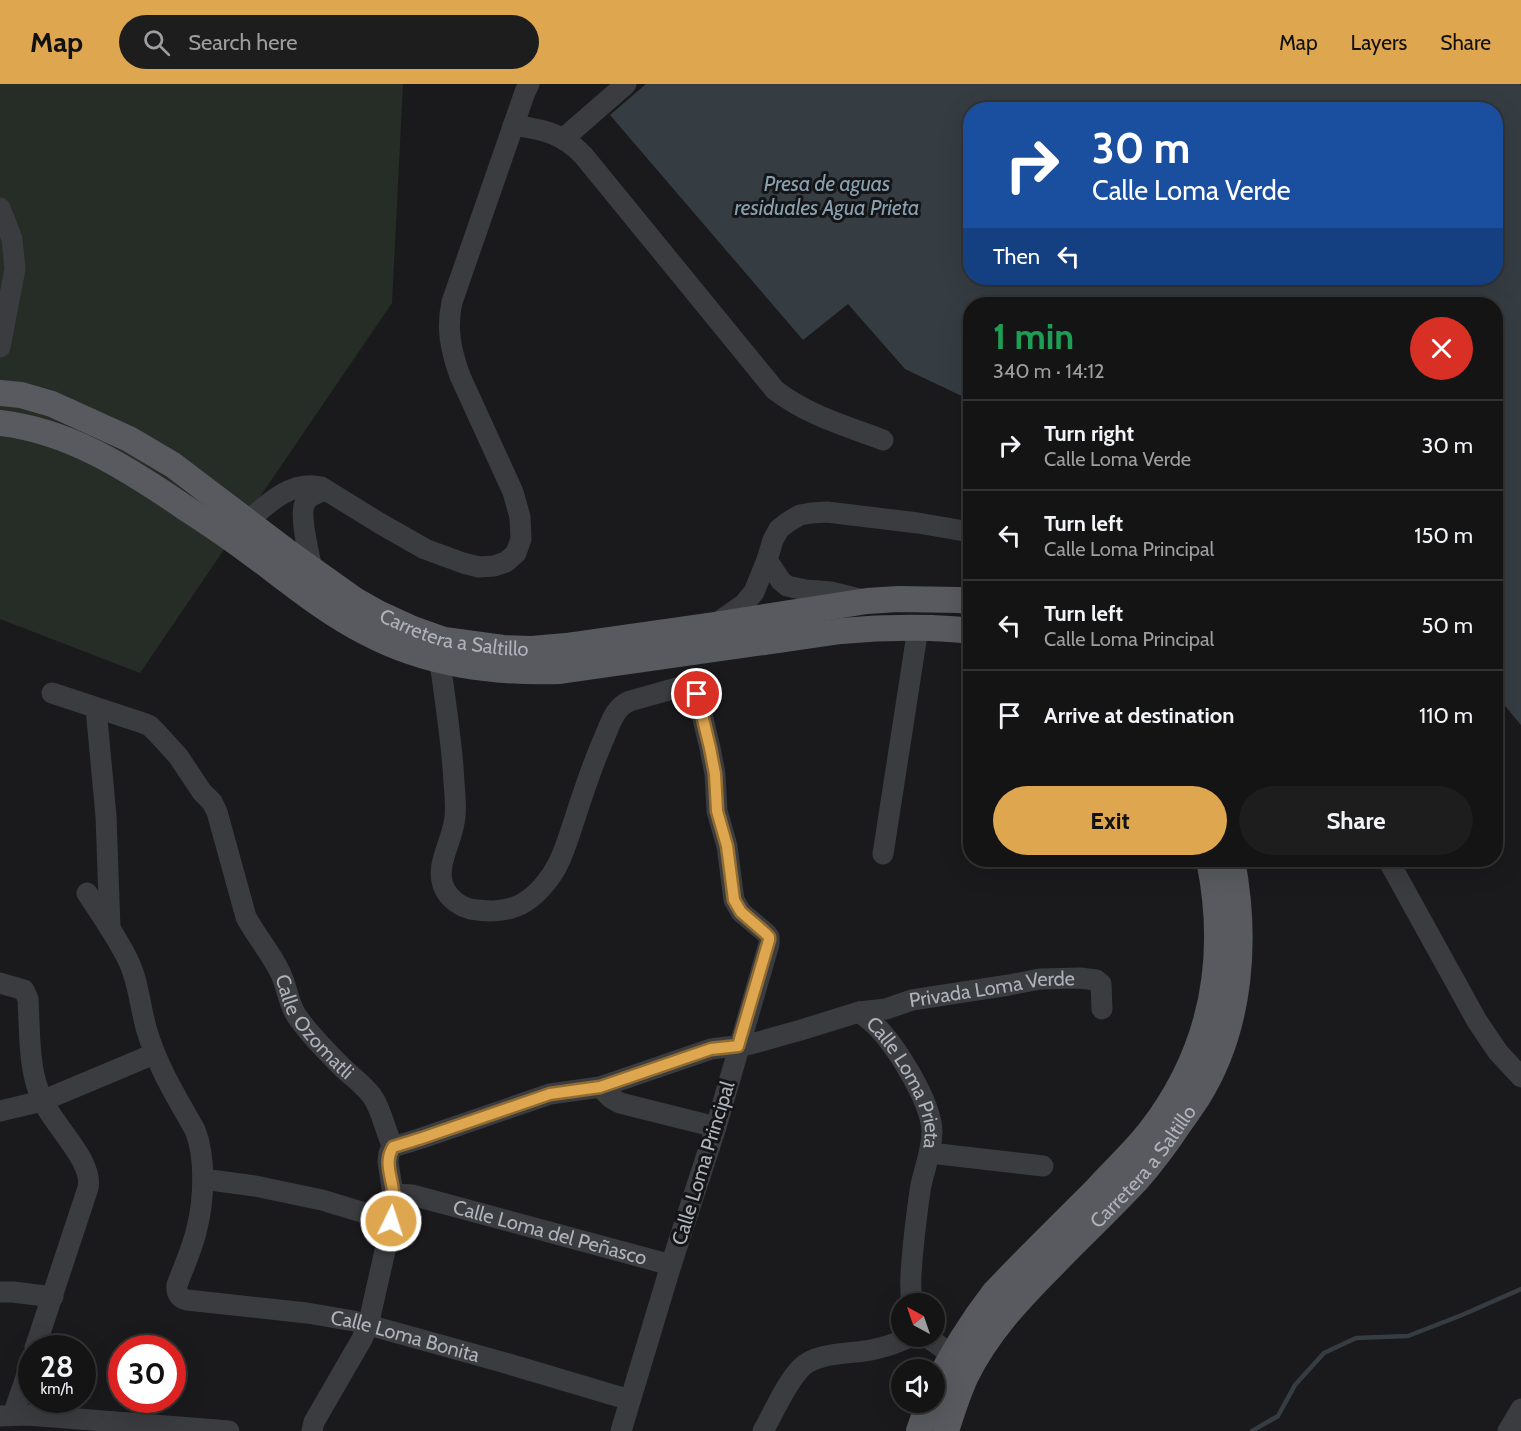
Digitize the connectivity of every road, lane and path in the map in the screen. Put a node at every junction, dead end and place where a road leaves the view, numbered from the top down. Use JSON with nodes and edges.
{"nodes":[{"id":1,"x":529,"y":84,"type":"edge"},
{"id":2,"x":626,"y":84,"type":"edge"},
{"id":3,"x":513,"y":124,"type":"junction"},
{"id":4,"x":563,"y":139,"type":"junction"},
{"id":5,"x":0,"y":208,"type":"edge"},
{"id":6,"x":0,"y":347,"type":"edge"},
{"id":7,"x":0,"y":393,"type":"edge"},
{"id":8,"x":0,"y":423,"type":"edge"},
{"id":9,"x":883,"y":440,"type":"dead end"},
{"id":10,"x":325,"y":490,"type":"junction"},
{"id":11,"x":248,"y":521,"type":"junction"},
{"id":12,"x":963,"y":531,"type":"edge"},
{"id":13,"x":767,"y":560,"type":"junction"},
{"id":14,"x":312,"y":569,"type":"junction"},
{"id":15,"x":867,"y":601,"type":"junction"},
{"id":16,"x":963,"y":601,"type":"edge"},
{"id":17,"x":714,"y":625,"type":"junction"},
{"id":18,"x":918,"y":627,"type":"junction"},
{"id":19,"x":963,"y":630,"type":"edge"},
{"id":20,"x":440,"y":661,"type":"junction"},
{"id":21,"x":52,"y":693,"type":"dead end"},
{"id":22,"x":96,"y":708,"type":"junction"},
{"id":23,"x":883,"y":854,"type":"dead end"},
{"id":24,"x":1210,"y":867,"type":"edge"},
{"id":25,"x":1233,"y":867,"type":"edge"},
{"id":26,"x":1392,"y":867,"type":"edge"},
{"id":27,"x":87,"y":893,"type":"dead end"},
{"id":28,"x":110,"y":929,"type":"junction"},
{"id":29,"x":0,"y":983,"type":"edge"},
{"id":30,"x":1101,"y":1009,"type":"dead end"},
{"id":31,"x":860,"y":1012,"type":"junction"},
{"id":32,"x":738,"y":1046,"type":"junction"},
{"id":33,"x":154,"y":1053,"type":"junction"},
{"id":34,"x":1521,"y":1077,"type":"edge"},
{"id":35,"x":600,"y":1087,"type":"junction"},
{"id":36,"x":42,"y":1101,"type":"junction"},
{"id":37,"x":0,"y":1111,"type":"edge"},
{"id":38,"x":716,"y":1127,"type":"junction"},
{"id":39,"x":393,"y":1147,"type":"junction"},
{"id":40,"x":930,"y":1153,"type":"junction"},
{"id":41,"x":1043,"y":1166,"type":"dead end"},
{"id":42,"x":203,"y":1179,"type":"junction"},
{"id":43,"x":393,"y":1194,"type":"junction"},
{"id":44,"x":391,"y":1221,"type":"junction"},
{"id":45,"x":671,"y":1265,"type":"junction"},
{"id":46,"x":0,"y":1292,"type":"edge"},
{"id":47,"x":911,"y":1293,"type":"edge"},
{"id":48,"x":53,"y":1297,"type":"junction"},
{"id":49,"x":368,"y":1326,"type":"junction"},
{"id":50,"x":40,"y":1335,"type":"edge"},
{"id":51,"x":891,"y":1344,"type":"edge"},
{"id":52,"x":941,"y":1347,"type":"edge"},
{"id":53,"x":952,"y":1355,"type":"junction"},
{"id":54,"x":945,"y":1369,"type":"edge"},
{"id":55,"x":18,"y":1390,"type":"edge"},
{"id":56,"x":630,"y":1400,"type":"junction"},
{"id":57,"x":1521,"y":1409,"type":"edge"},
{"id":58,"x":925,"y":1413,"type":"edge"},
{"id":59,"x":6,"y":1416,"type":"edge"},
{"id":60,"x":229,"y":1431,"type":"edge"},
{"id":61,"x":312,"y":1431,"type":"edge"},
{"id":62,"x":621,"y":1431,"type":"edge"},
{"id":63,"x":763,"y":1431,"type":"edge"},
{"id":64,"x":919,"y":1431,"type":"edge"},
{"id":65,"x":946,"y":1431,"type":"edge"},
{"id":66,"x":1508,"y":1431,"type":"edge"}],
"edges":[{"from":1,"to":3,"type":"street"},
{"from":2,"to":4,"type":"street"},
{"from":3,"to":4,"type":"street"},
{"from":3,"to":10,"type":"street"},
{"from":4,"to":9,"type":"street"},
{"from":5,"to":6,"type":"street"},
{"from":7,"to":11,"type":"main road","name":"Carretera a Saltillo"},
{"from":8,"to":20,"type":"main road","name":"Carretera a Saltillo"},
{"from":10,"to":11,"type":"street"},
{"from":10,"to":14,"type":"street"},
{"from":11,"to":14,"type":"main road","name":"Carretera a Saltillo"},
{"from":12,"to":13,"type":"street"},
{"from":13,"to":15,"type":"street"},
{"from":13,"to":17,"type":"street"},
{"from":14,"to":17,"type":"main road","name":"Carretera a Saltillo"},
{"from":15,"to":16,"type":"main road","name":"Carretera a Saltillo"},
{"from":15,"to":17,"type":"main road","name":"Carretera a Saltillo"},
{"from":18,"to":19,"type":"main road","name":"Carretera a Saltillo"},
{"from":18,"to":20,"type":"main road","name":"Carretera a Saltillo"},
{"from":18,"to":23,"type":"street"},
{"from":20,"to":32,"type":"street","name":"Calle Loma Principal"},
{"from":21,"to":22,"type":"street","name":"Calle Ozomatli"},
{"from":22,"to":28,"type":"street"},
{"from":22,"to":39,"type":"street","name":"Calle Ozomatli"},
{"from":24,"to":53,"type":"main road","name":"Carretera a Saltillo"},
{"from":25,"to":65,"type":"main road","name":"Carretera a Saltillo"},
{"from":26,"to":34,"type":"street"},
{"from":27,"to":28,"type":"street"},
{"from":28,"to":33,"type":"street"},
{"from":29,"to":36,"type":"street"},
{"from":30,"to":31,"type":"street","name":"Privada Loma Verde"},
{"from":31,"to":32,"type":"street"},
{"from":31,"to":40,"type":"street","name":"Calle Loma Prieta"},
{"from":32,"to":35,"type":"street"},
{"from":32,"to":38,"type":"street","name":"Calle Loma Principal"},
{"from":33,"to":36,"type":"street"},
{"from":33,"to":42,"type":"street"},
{"from":35,"to":38,"type":"street"},
{"from":35,"to":39,"type":"street"},
{"from":36,"to":37,"type":"street"},
{"from":36,"to":48,"type":"street"},
{"from":38,"to":45,"type":"street","name":"Calle Loma Principal"},
{"from":39,"to":43,"type":"street"},
{"from":40,"to":41,"type":"street"},
{"from":40,"to":47,"type":"street","name":"Calle Loma Prieta"},
{"from":42,"to":44,"type":"street"},
{"from":42,"to":49,"type":"street","name":"Calle Loma Bonita"},
{"from":43,"to":44,"type":"street"},
{"from":43,"to":45,"type":"street","name":"Calle Loma del Peñasco"},
{"from":44,"to":49,"type":"street"},
{"from":45,"to":56,"type":"street","name":"Calle Loma Principal"},
{"from":46,"to":48,"type":"street"},
{"from":48,"to":50,"type":"street"},
{"from":49,"to":56,"type":"street","name":"Calle Loma Bonita"},
{"from":49,"to":61,"type":"street"},
{"from":51,"to":63,"type":"street"},
{"from":52,"to":53,"type":"street"},
{"from":53,"to":54,"type":"main road","name":"Carretera a Saltillo"},
{"from":55,"to":59,"type":"street"},
{"from":56,"to":62,"type":"street","name":"Calle Loma Principal"},
{"from":57,"to":66,"type":"street"},
{"from":58,"to":64,"type":"main road"},
{"from":59,"to":60,"type":"street"}]}
